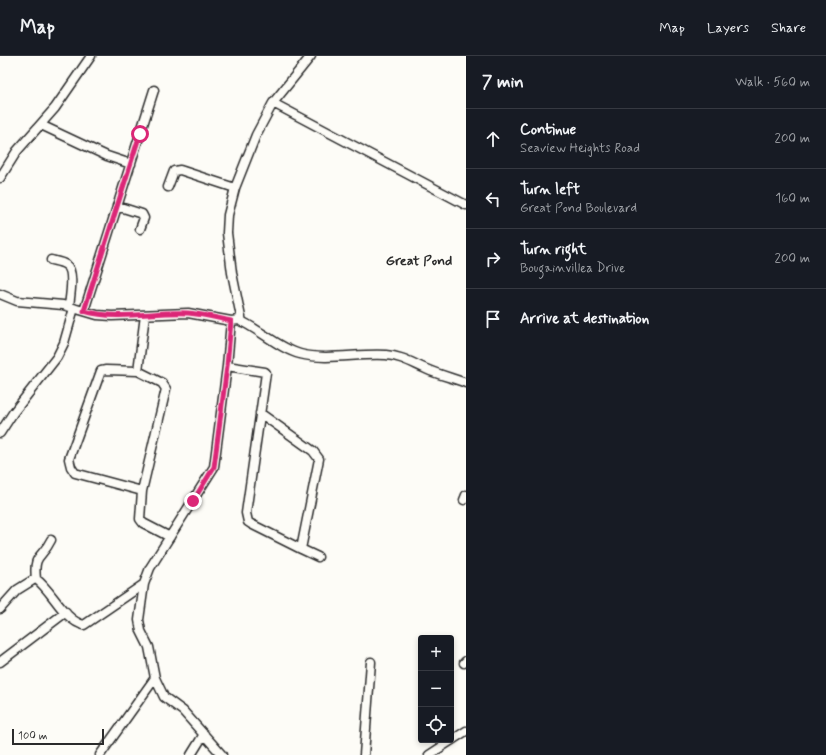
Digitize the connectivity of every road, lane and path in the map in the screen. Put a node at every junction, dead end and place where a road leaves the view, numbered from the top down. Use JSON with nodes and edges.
{"nodes":[{"id":1,"x":90,"y":56,"type":"edge"},
{"id":2,"x":311,"y":56,"type":"edge"},
{"id":3,"x":154,"y":90,"type":"dead end"},
{"id":4,"x":273,"y":103,"type":"junction"},
{"id":5,"x":41,"y":125,"type":"junction"},
{"id":6,"x":131,"y":164,"type":"junction"},
{"id":7,"x":0,"y":178,"type":"edge"},
{"id":8,"x":168,"y":187,"type":"dead end"},
{"id":9,"x":235,"y":188,"type":"junction"},
{"id":10,"x":466,"y":205,"type":"edge"},
{"id":11,"x":117,"y":206,"type":"junction"},
{"id":12,"x":140,"y":230,"type":"dead end"},
{"id":13,"x":50,"y":260,"type":"dead end"},
{"id":14,"x":0,"y":294,"type":"edge"},
{"id":15,"x":72,"y":307,"type":"junction"},
{"id":16,"x":84,"y":311,"type":"junction"},
{"id":17,"x":145,"y":315,"type":"junction"},
{"id":18,"x":231,"y":321,"type":"junction"},
{"id":19,"x":242,"y":322,"type":"junction"},
{"id":20,"x":227,"y":366,"type":"junction"},
{"id":21,"x":138,"y":371,"type":"junction"},
{"id":22,"x":466,"y":383,"type":"edge"},
{"id":23,"x":260,"y":412,"type":"junction"},
{"id":24,"x":0,"y":433,"type":"edge"},
{"id":25,"x":142,"y":491,"type":"junction"},
{"id":26,"x":170,"y":537,"type":"junction"},
{"id":27,"x":51,"y":540,"type":"dead end"},
{"id":28,"x":301,"y":549,"type":"junction"},
{"id":29,"x":318,"y":557,"type":"dead end"},
{"id":30,"x":36,"y":580,"type":"junction"},
{"id":31,"x":144,"y":584,"type":"junction"},
{"id":32,"x":0,"y":609,"type":"edge"},
{"id":33,"x":66,"y":612,"type":"junction"},
{"id":34,"x":0,"y":662,"type":"edge"},
{"id":35,"x":371,"y":662,"type":"dead end"},
{"id":36,"x":155,"y":678,"type":"junction"},
{"id":37,"x":466,"y":732,"type":"edge"},
{"id":38,"x":204,"y":734,"type":"junction"},
{"id":39,"x":100,"y":755,"type":"edge"},
{"id":40,"x":191,"y":755,"type":"edge"},
{"id":41,"x":222,"y":755,"type":"edge"},
{"id":42,"x":364,"y":755,"type":"edge"},
{"id":43,"x":429,"y":755,"type":"edge"}],
"edges":[{"from":1,"to":5,"type":"street"},
{"from":2,"to":4,"type":"street"},
{"from":3,"to":6,"type":"street"},
{"from":4,"to":9,"type":"street"},
{"from":4,"to":10,"type":"street"},
{"from":5,"to":6,"type":"street"},
{"from":5,"to":7,"type":"street"},
{"from":6,"to":11,"type":"street"},
{"from":8,"to":9,"type":"street"},
{"from":9,"to":19,"type":"street"},
{"from":11,"to":12,"type":"street"},
{"from":11,"to":16,"type":"street"},
{"from":13,"to":15,"type":"street"},
{"from":14,"to":15,"type":"street"},
{"from":15,"to":16,"type":"street"},
{"from":15,"to":24,"type":"street"},
{"from":16,"to":17,"type":"street"},
{"from":17,"to":18,"type":"street"},
{"from":17,"to":21,"type":"street"},
{"from":18,"to":19,"type":"street"},
{"from":18,"to":20,"type":"street"},
{"from":19,"to":22,"type":"street"},
{"from":20,"to":23,"type":"street"},
{"from":20,"to":26,"type":"street"},
{"from":21,"to":25,"type":"street"},
{"from":21,"to":25,"type":"street"},
{"from":23,"to":28,"type":"street"},
{"from":23,"to":28,"type":"street"},
{"from":25,"to":26,"type":"street"},
{"from":26,"to":31,"type":"street"},
{"from":27,"to":30,"type":"street"},
{"from":28,"to":29,"type":"street"},
{"from":30,"to":32,"type":"street"},
{"from":30,"to":33,"type":"street"},
{"from":31,"to":33,"type":"street"},
{"from":31,"to":36,"type":"street"},
{"from":33,"to":34,"type":"street"},
{"from":35,"to":42,"type":"street"},
{"from":36,"to":38,"type":"street"},
{"from":36,"to":39,"type":"street"},
{"from":37,"to":43,"type":"street"},
{"from":38,"to":40,"type":"street"},
{"from":38,"to":41,"type":"street"}]}
